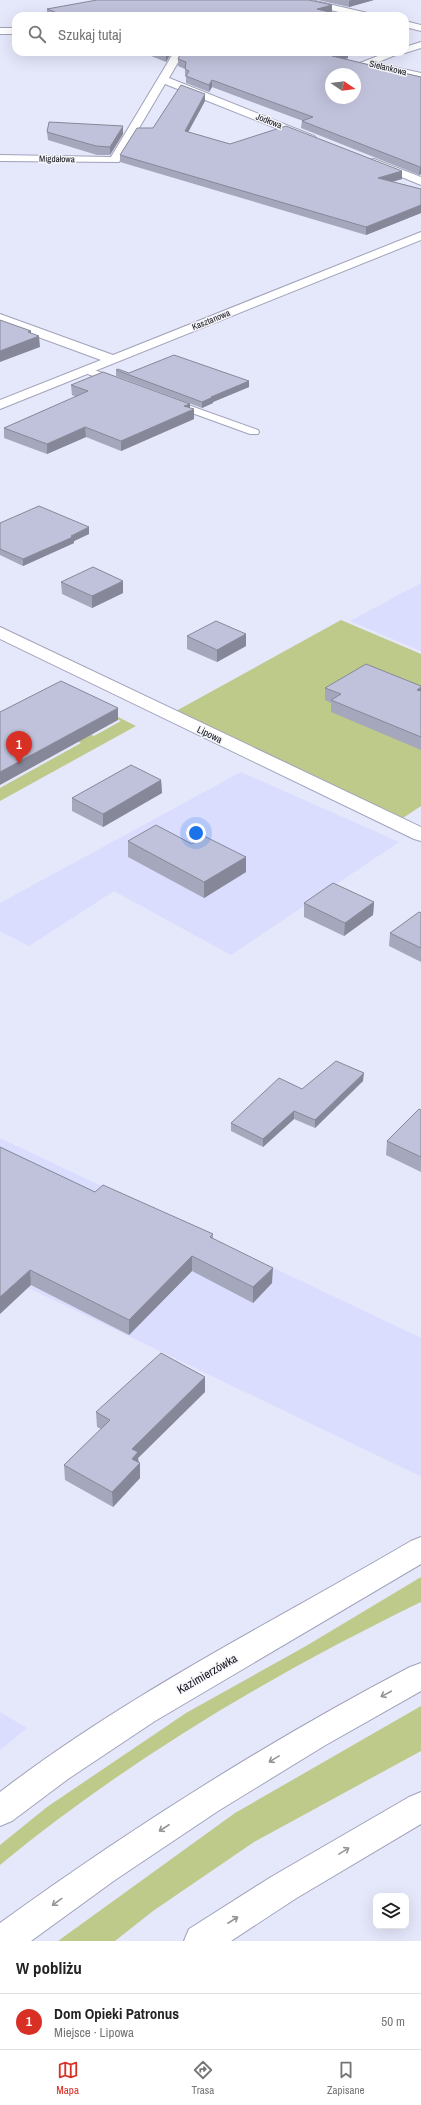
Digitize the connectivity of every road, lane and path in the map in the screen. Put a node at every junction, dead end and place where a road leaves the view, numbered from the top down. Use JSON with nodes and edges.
{"nodes":[{"id":1,"x":299,"y":0,"type":"edge"},
{"id":2,"x":352,"y":12,"type":"edge"},
{"id":3,"x":409,"y":25,"type":"edge"},
{"id":4,"x":421,"y":28,"type":"edge"},
{"id":5,"x":0,"y":31,"type":"edge"},
{"id":6,"x":12,"y":31,"type":"edge"},
{"id":7,"x":409,"y":40,"type":"edge"},
{"id":8,"x":421,"y":41,"type":"edge"},
{"id":9,"x":421,"y":45,"type":"edge"},
{"id":10,"x":409,"y":49,"type":"edge"},
{"id":11,"x":176,"y":56,"type":"edge"},
{"id":12,"x":386,"y":56,"type":"edge"},
{"id":13,"x":421,"y":76,"type":"edge"},
{"id":14,"x":162,"y":79,"type":"junction"},
{"id":15,"x":319,"y":141,"type":"edge"},
{"id":16,"x":0,"y":158,"type":"edge"},
{"id":17,"x":363,"y":158,"type":"edge"},
{"id":18,"x":421,"y":181,"type":"edge"},
{"id":19,"x":421,"y":236,"type":"edge"},
{"id":20,"x":0,"y":318,"type":"edge"},
{"id":21,"x":112,"y":360,"type":"junction"},
{"id":22,"x":86,"y":370,"type":"junction"},
{"id":23,"x":130,"y":386,"type":"edge"},
{"id":24,"x":166,"y":400,"type":"edge"},
{"id":25,"x":0,"y":404,"type":"edge"},
{"id":26,"x":254,"y":432,"type":"dead end"},
{"id":27,"x":0,"y":632,"type":"edge"},
{"id":28,"x":421,"y":835,"type":"edge"},
{"id":29,"x":421,"y":1549,"type":"edge"},
{"id":30,"x":421,"y":1676,"type":"edge"},
{"id":31,"x":421,"y":1807,"type":"edge"},
{"id":32,"x":0,"y":1811,"type":"edge"},
{"id":33,"x":3,"y":1941,"type":"edge"},
{"id":34,"x":201,"y":1941,"type":"edge"}],
"edges":[{"from":1,"to":2,"type":"main road"},
{"from":3,"to":4,"type":"main road"},
{"from":5,"to":6,"type":"main road"},
{"from":7,"to":8,"type":"main road"},
{"from":9,"to":10,"type":"main road"},
{"from":11,"to":14,"type":"main road"},
{"from":12,"to":13,"type":"main road","name":"Sielankowa"},
{"from":14,"to":15,"type":"main road","name":"Jodłowa"},
{"from":14,"to":16,"type":"main road","name":"Migdałowa"},
{"from":17,"to":18,"type":"main road"},
{"from":19,"to":21,"type":"main road","name":"Kasztanowa"},
{"from":20,"to":21,"type":"main road"},
{"from":21,"to":22,"type":"main road","name":"Kasztanowa"},
{"from":22,"to":23,"type":"lane"},
{"from":22,"to":25,"type":"main road","name":"Kasztanowa"},
{"from":24,"to":26,"type":"lane"},
{"from":27,"to":28,"type":"main road","name":"Lipowa"},
{"from":29,"to":32,"type":"main road","name":"Kazimierzówka"},
{"from":30,"to":33,"type":"main road","one_way":true},
{"from":34,"to":31,"type":"main road","one_way":true}]}
